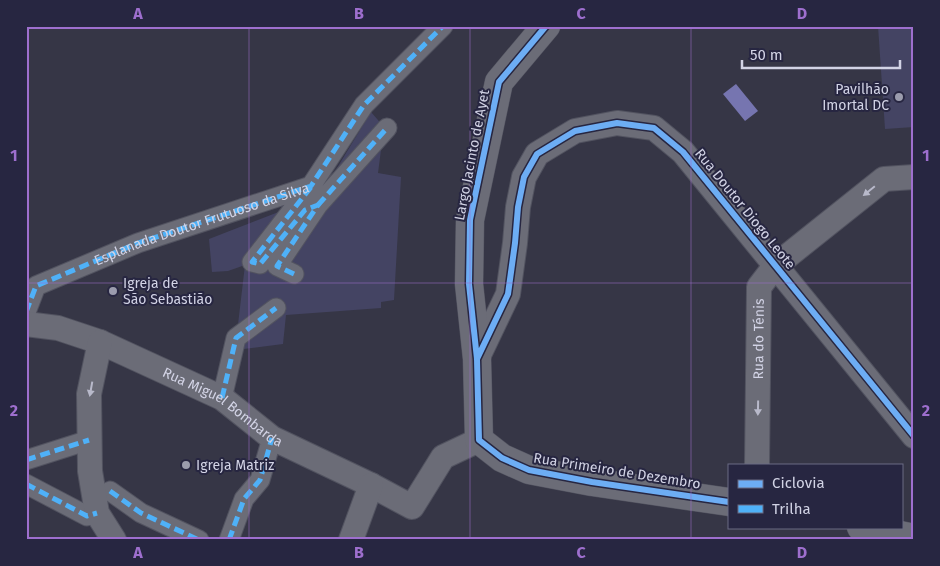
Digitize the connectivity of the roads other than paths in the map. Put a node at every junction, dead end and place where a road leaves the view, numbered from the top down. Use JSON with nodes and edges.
{"nodes":[{"id":1,"x":443,"y":26,"type":"edge"},
{"id":2,"x":541,"y":32,"type":"edge"},
{"id":3,"x":387,"y":128,"type":"dead end"},
{"id":4,"x":914,"y":177,"type":"edge"},
{"id":5,"x":311,"y":186,"type":"junction"},
{"id":6,"x":318,"y":205,"type":"junction"},
{"id":7,"x":775,"y":266,"type":"junction"},
{"id":8,"x":294,"y":274,"type":"dead end"},
{"id":9,"x":276,"y":308,"type":"dead end"},
{"id":10,"x":26,"y":312,"type":"edge"},
{"id":11,"x":26,"y":324,"type":"edge"},
{"id":12,"x":100,"y":342,"type":"junction"},
{"id":13,"x":477,"y":359,"type":"junction"},
{"id":14,"x":222,"y":398,"type":"junction"},
{"id":15,"x":914,"y":436,"type":"edge"},
{"id":16,"x":272,"y":438,"type":"junction"},
{"id":17,"x":89,"y":440,"type":"junction"},
{"id":18,"x":480,"y":440,"type":"junction"},
{"id":19,"x":26,"y":460,"type":"edge"},
{"id":20,"x":757,"y":464,"type":"edge"},
{"id":21,"x":26,"y":484,"type":"edge"},
{"id":22,"x":371,"y":485,"type":"junction"},
{"id":23,"x":110,"y":491,"type":"dead end"},
{"id":24,"x":728,"y":502,"type":"edge"},
{"id":25,"x":97,"y":513,"type":"junction"},
{"id":26,"x":866,"y":528,"type":"edge"},
{"id":27,"x":190,"y":538,"type":"edge"},
{"id":28,"x":914,"y":538,"type":"edge"},
{"id":29,"x":114,"y":540,"type":"edge"},
{"id":30,"x":230,"y":540,"type":"edge"},
{"id":31,"x":351,"y":540,"type":"edge"}],
"edges":[{"from":1,"to":5,"type":"street","name":"Esplanada Doutor Frutuoso da Silva"},
{"from":2,"to":13,"type":"street","name":"Largo Jacinto de Ayet"},
{"from":3,"to":6,"type":"street"},
{"from":4,"to":7,"type":"street","name":"Rua do Ténis","one_way":true},
{"from":5,"to":6,"type":"street"},
{"from":5,"to":10,"type":"street","name":"Esplanada Doutor Frutuoso da Silva"},
{"from":6,"to":8,"type":"street"},
{"from":7,"to":13,"type":"street","name":"Rua Doutor Diogo Leote"},
{"from":7,"to":15,"type":"street","name":"Rua Doutor Diogo Leote"},
{"from":7,"to":20,"type":"street","name":"Rua do Ténis","one_way":true},
{"from":9,"to":14,"type":"street"},
{"from":11,"to":12,"type":"street","name":"Rua Miguel Bombarda"},
{"from":12,"to":14,"type":"street","name":"Rua Miguel Bombarda"},
{"from":12,"to":17,"type":"street","one_way":true},
{"from":13,"to":18,"type":"street","name":"Largo Jacinto de Ayet"},
{"from":14,"to":16,"type":"street","name":"Rua Miguel Bombarda"},
{"from":16,"to":22,"type":"street","name":"Rua Miguel Bombarda"},
{"from":16,"to":30,"type":"street"},
{"from":17,"to":19,"type":"street"},
{"from":17,"to":25,"type":"street"},
{"from":18,"to":22,"type":"street","name":"Rua Miguel Bombarda"},
{"from":18,"to":24,"type":"street","name":"Rua Primeiro de Dezembro"},
{"from":21,"to":25,"type":"street"},
{"from":22,"to":31,"type":"street"},
{"from":23,"to":27,"type":"street"},
{"from":25,"to":29,"type":"street"},
{"from":26,"to":28,"type":"street"}]}
